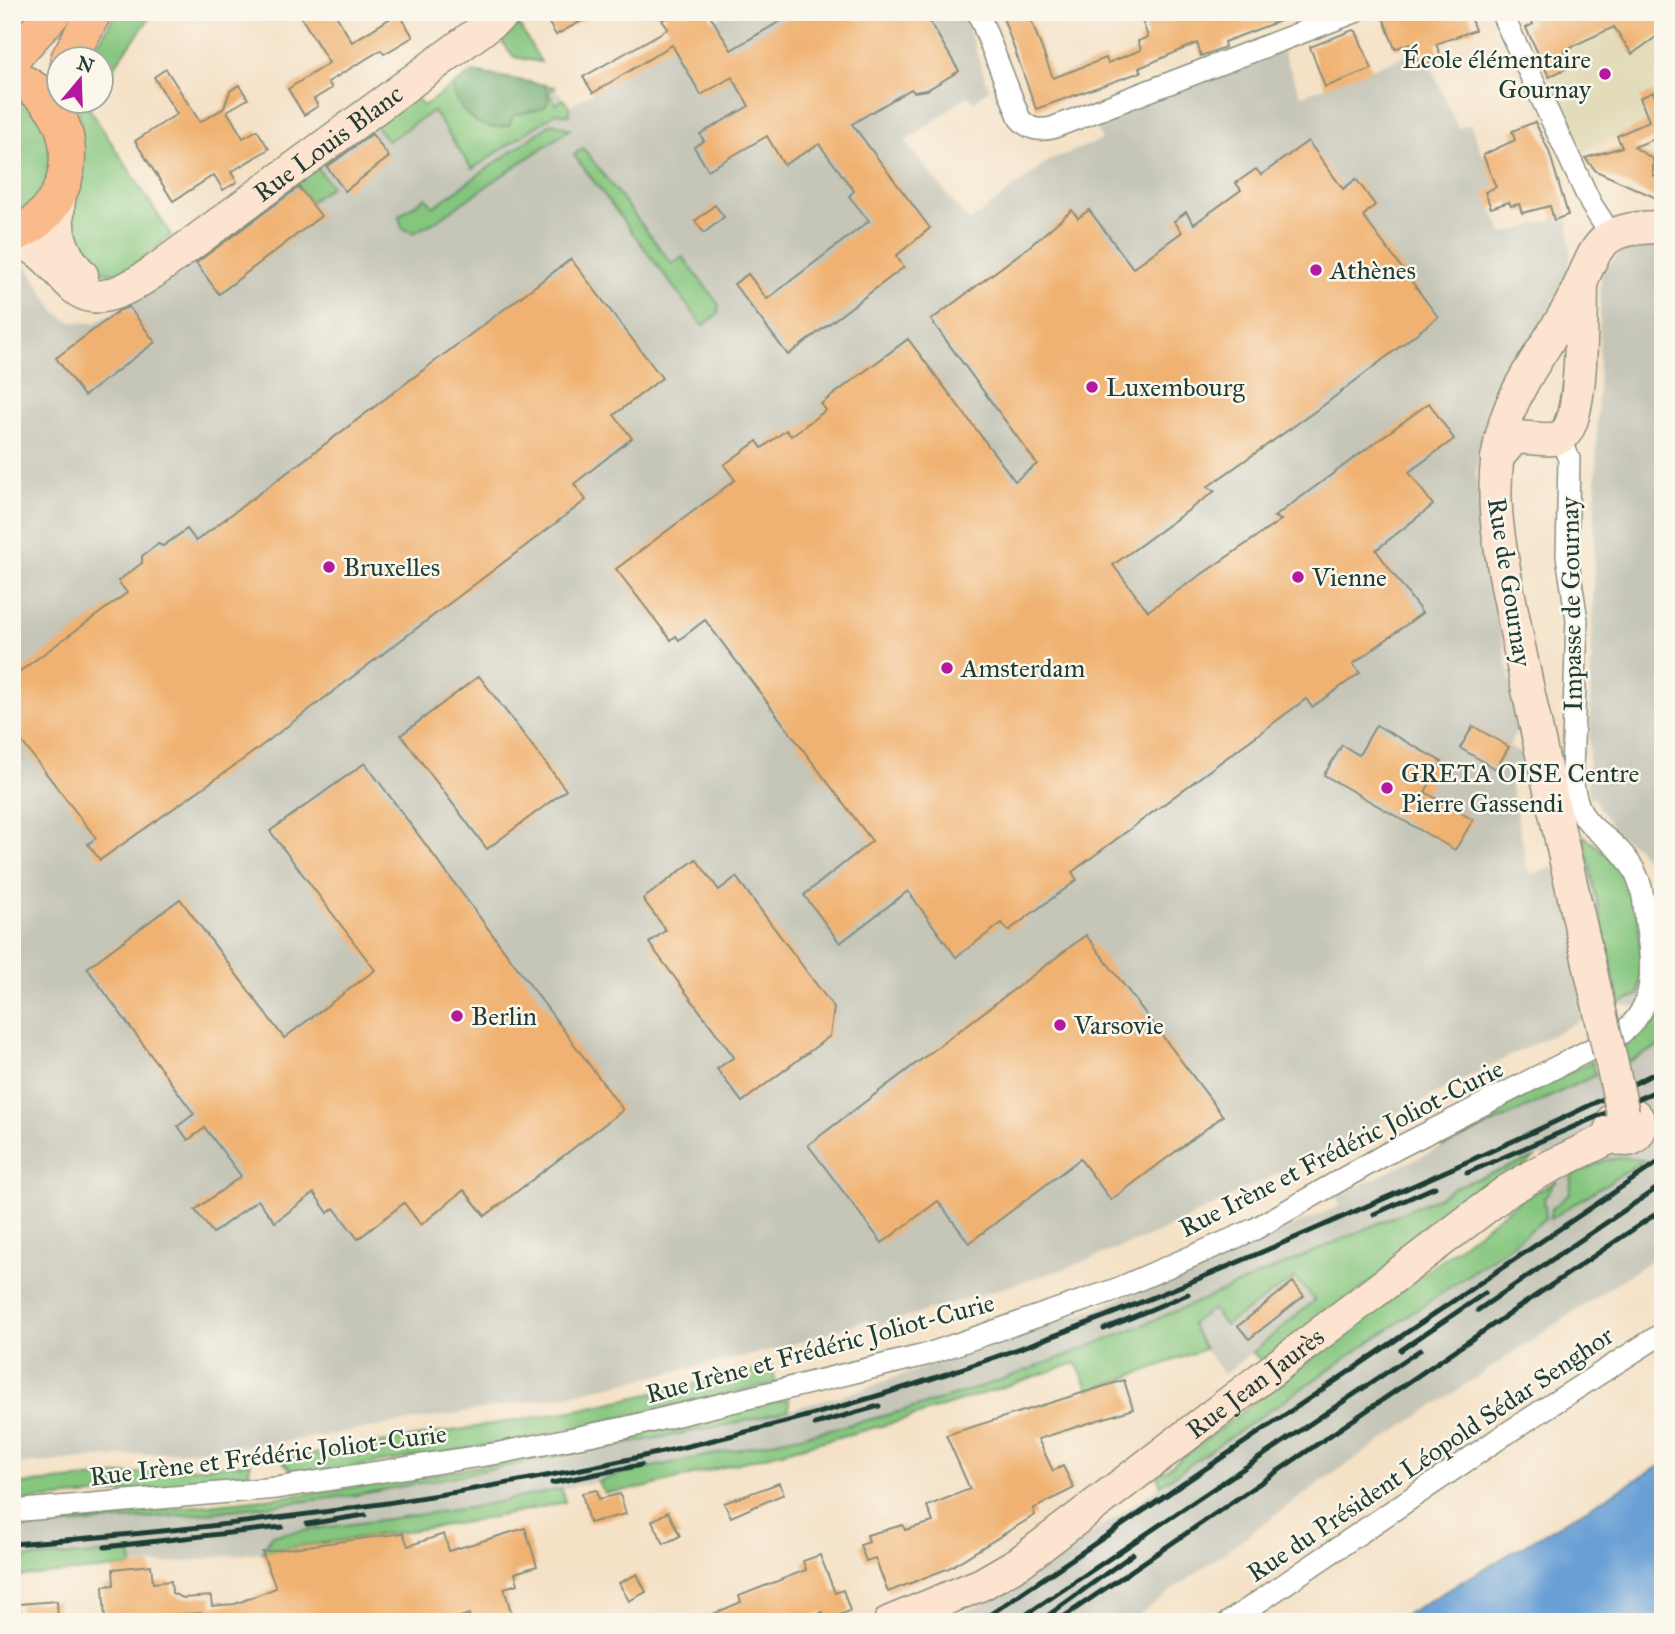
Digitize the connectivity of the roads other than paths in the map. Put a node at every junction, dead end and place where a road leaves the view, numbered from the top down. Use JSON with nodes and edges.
{"nodes":[{"id":1,"x":54,"y":12,"type":"edge"},
{"id":2,"x":94,"y":12,"type":"edge"},
{"id":3,"x":978,"y":12,"type":"edge"},
{"id":4,"x":1355,"y":12,"type":"edge"},
{"id":5,"x":1501,"y":12,"type":"edge"},
{"id":6,"x":501,"y":14,"type":"edge"},
{"id":7,"x":76,"y":46,"type":"edge"},
{"id":8,"x":12,"y":58,"type":"edge"},
{"id":9,"x":12,"y":78,"type":"edge"},
{"id":10,"x":46,"y":96,"type":"edge"},
{"id":11,"x":62,"y":116,"type":"edge"},
{"id":12,"x":60,"y":194,"type":"junction"},
{"id":13,"x":1663,"y":227,"type":"edge"},
{"id":14,"x":1611,"y":234,"type":"junction"},
{"id":15,"x":12,"y":237,"type":"edge"},
{"id":16,"x":152,"y":273,"type":"junction"},
{"id":17,"x":1582,"y":283,"type":"junction"},
{"id":18,"x":1566,"y":428,"type":"junction"},
{"id":19,"x":1497,"y":458,"type":"junction"},
{"id":20,"x":1622,"y":1033,"type":"joint"},
{"id":21,"x":1635,"y":1131,"type":"edge"},
{"id":22,"x":1663,"y":1333,"type":"edge"},
{"id":23,"x":12,"y":1511,"type":"edge"},
{"id":24,"x":890,"y":1622,"type":"edge"},
{"id":25,"x":1229,"y":1622,"type":"edge"}],
"edges":[{"from":1,"to":8,"type":"main road"},
{"from":2,"to":7,"type":"main road"},
{"from":3,"to":4,"type":"street"},
{"from":5,"to":14,"type":"street"},
{"from":6,"to":16,"type":"street","name":"Rue Louis Blanc"},
{"from":9,"to":10,"type":"main road"},
{"from":11,"to":12,"type":"main road"},
{"from":12,"to":15,"type":"main road"},
{"from":12,"to":16,"type":"street","name":"Rue Louis Blanc"},
{"from":13,"to":14,"type":"street"},
{"from":14,"to":17,"type":"street","name":"Rue de Gournay"},
{"from":15,"to":16,"type":"street","name":"Rue Louis Blanc"},
{"from":17,"to":18,"type":"street","name":"Impasse de Gournay"},
{"from":17,"to":19,"type":"street","name":"Rue de Gournay"},
{"from":18,"to":19,"type":"street"},
{"from":18,"to":20,"type":"street","name":"Impasse de Gournay"},
{"from":19,"to":21,"type":"street","name":"Rue de Gournay","bridge":true},
{"from":20,"to":23,"type":"street","name":"Rue Irène et Frédéric Joliot-Curie"},
{"from":21,"to":24,"type":"street","name":"Rue Jean Jaurès"},
{"from":22,"to":25,"type":"street","name":"Rue du Président Léopold Sédar Senghor"}]}
